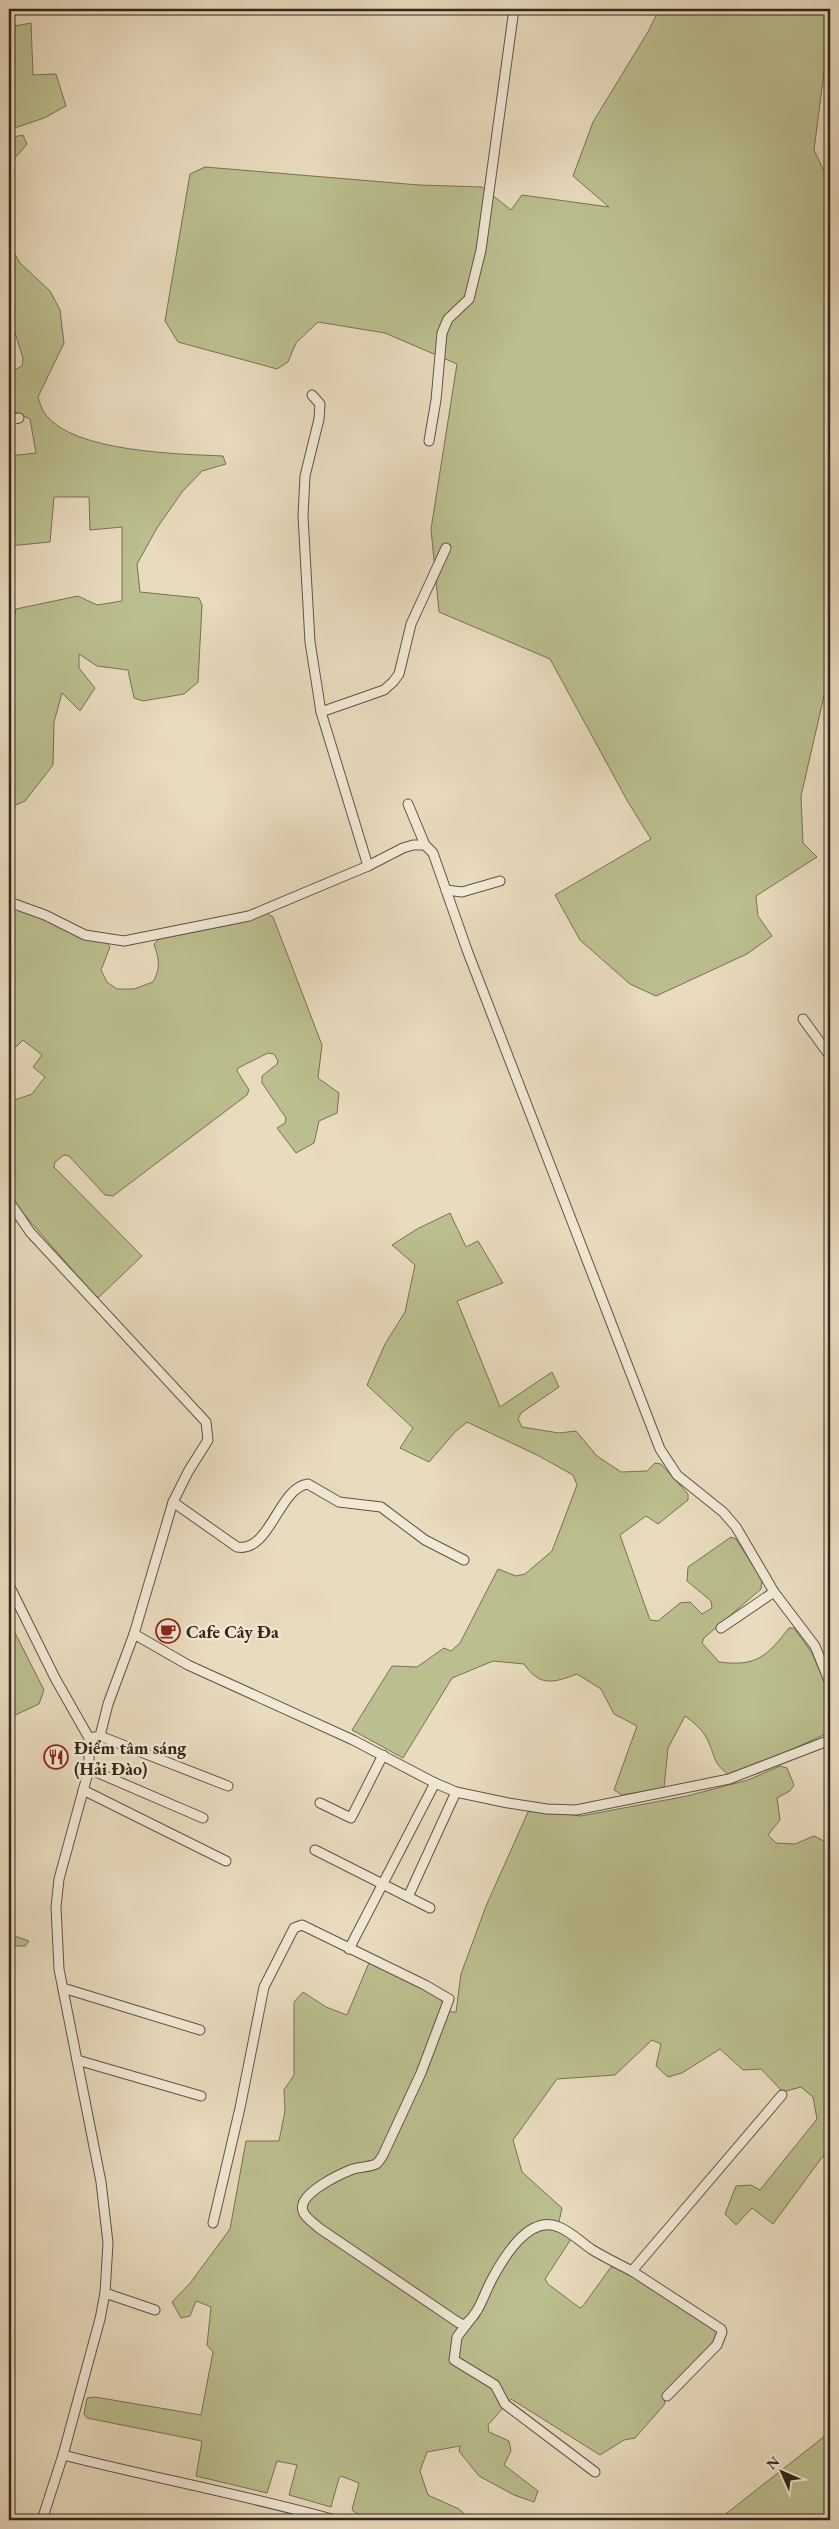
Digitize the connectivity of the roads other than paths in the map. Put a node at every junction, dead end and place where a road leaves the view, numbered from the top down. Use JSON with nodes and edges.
{"nodes":[{"id":1,"x":14,"y":9,"type":"edge"},
{"id":2,"x":514,"y":9,"type":"edge"},
{"id":3,"x":9,"y":11,"type":"edge"},
{"id":4,"x":312,"y":395,"type":"dead end"},
{"id":5,"x":18,"y":418,"type":"dead end"},
{"id":6,"x":9,"y":420,"type":"edge"},
{"id":7,"x":428,"y":441,"type":"dead end"},
{"id":8,"x":446,"y":548,"type":"dead end"},
{"id":9,"x":322,"y":712,"type":"junction"},
{"id":10,"x":408,"y":804,"type":"dead end"},
{"id":11,"x":425,"y":845,"type":"junction"},
{"id":12,"x":368,"y":866,"type":"junction"},
{"id":13,"x":500,"y":881,"type":"dead end"},
{"id":14,"x":446,"y":890,"type":"junction"},
{"id":15,"x":9,"y":902,"type":"edge"},
{"id":16,"x":803,"y":1019,"type":"dead end"},
{"id":17,"x":830,"y":1056,"type":"edge"},
{"id":18,"x":9,"y":1202,"type":"edge"},
{"id":19,"x":173,"y":1502,"type":"junction"},
{"id":20,"x":464,"y":1560,"type":"dead end"},
{"id":21,"x":9,"y":1585,"type":"edge"},
{"id":22,"x":774,"y":1592,"type":"junction"},
{"id":23,"x":721,"y":1628,"type":"dead end"},
{"id":24,"x":134,"y":1634,"type":"junction"},
{"id":25,"x":830,"y":1683,"type":"edge"},
{"id":26,"x":100,"y":1736,"type":"junction"},
{"id":27,"x":89,"y":1738,"type":"junction"},
{"id":28,"x":830,"y":1740,"type":"edge"},
{"id":29,"x":383,"y":1755,"type":"junction"},
{"id":30,"x":88,"y":1769,"type":"junction"},
{"id":31,"x":435,"y":1783,"type":"junction"},
{"id":32,"x":228,"y":1786,"type":"dead end"},
{"id":33,"x":83,"y":1790,"type":"junction"},
{"id":34,"x":456,"y":1792,"type":"junction"},
{"id":35,"x":320,"y":1803,"type":"dead end"},
{"id":36,"x":203,"y":1818,"type":"dead end"},
{"id":37,"x":315,"y":1850,"type":"dead end"},
{"id":38,"x":226,"y":1861,"type":"dead end"},
{"id":39,"x":383,"y":1885,"type":"junction"},
{"id":40,"x":408,"y":1897,"type":"junction"},
{"id":41,"x":430,"y":1908,"type":"dead end"},
{"id":42,"x":349,"y":1949,"type":"junction"},
{"id":43,"x":63,"y":1988,"type":"junction"},
{"id":44,"x":200,"y":2030,"type":"dead end"},
{"id":45,"x":77,"y":2060,"type":"junction"},
{"id":46,"x":782,"y":2095,"type":"dead end"},
{"id":47,"x":201,"y":2096,"type":"dead end"},
{"id":48,"x":213,"y":2223,"type":"dead end"},
{"id":49,"x":632,"y":2272,"type":"junction"},
{"id":50,"x":105,"y":2293,"type":"junction"},
{"id":51,"x":155,"y":2310,"type":"dead end"},
{"id":52,"x":469,"y":2321,"type":"junction"},
{"id":53,"x":667,"y":2396,"type":"dead end"},
{"id":54,"x":63,"y":2454,"type":"junction"},
{"id":55,"x":595,"y":2472,"type":"dead end"},
{"id":56,"x":42,"y":2520,"type":"edge"},
{"id":57,"x":335,"y":2520,"type":"edge"}],
"edges":[{"from":1,"to":3,"type":"street"},
{"from":2,"to":7,"type":"street"},
{"from":4,"to":9,"type":"street"},
{"from":5,"to":6,"type":"street"},
{"from":8,"to":9,"type":"street"},
{"from":9,"to":12,"type":"street"},
{"from":10,"to":11,"type":"street"},
{"from":11,"to":12,"type":"street"},
{"from":11,"to":14,"type":"street"},
{"from":12,"to":15,"type":"street"},
{"from":13,"to":14,"type":"street"},
{"from":14,"to":22,"type":"street"},
{"from":16,"to":17,"type":"street"},
{"from":18,"to":19,"type":"street"},
{"from":19,"to":20,"type":"street"},
{"from":19,"to":24,"type":"street"},
{"from":21,"to":27,"type":"street"},
{"from":22,"to":23,"type":"street"},
{"from":22,"to":25,"type":"street"},
{"from":24,"to":26,"type":"street"},
{"from":24,"to":29,"type":"street"},
{"from":26,"to":27,"type":"street"},
{"from":26,"to":32,"type":"street"},
{"from":27,"to":30,"type":"street"},
{"from":28,"to":34,"type":"street"},
{"from":29,"to":31,"type":"street"},
{"from":29,"to":35,"type":"street"},
{"from":30,"to":33,"type":"street"},
{"from":30,"to":36,"type":"street"},
{"from":31,"to":34,"type":"street"},
{"from":31,"to":39,"type":"street"},
{"from":33,"to":38,"type":"street"},
{"from":33,"to":43,"type":"street"},
{"from":34,"to":40,"type":"street"},
{"from":37,"to":39,"type":"street"},
{"from":39,"to":40,"type":"street"},
{"from":39,"to":42,"type":"street"},
{"from":40,"to":41,"type":"street"},
{"from":42,"to":48,"type":"street"},
{"from":42,"to":52,"type":"street"},
{"from":43,"to":44,"type":"street"},
{"from":43,"to":45,"type":"street"},
{"from":45,"to":47,"type":"street"},
{"from":45,"to":50,"type":"street"},
{"from":46,"to":49,"type":"street"},
{"from":49,"to":52,"type":"street"},
{"from":49,"to":53,"type":"street"},
{"from":50,"to":51,"type":"street"},
{"from":50,"to":54,"type":"street"},
{"from":52,"to":55,"type":"street"},
{"from":54,"to":56,"type":"street"},
{"from":54,"to":57,"type":"street"}]}
